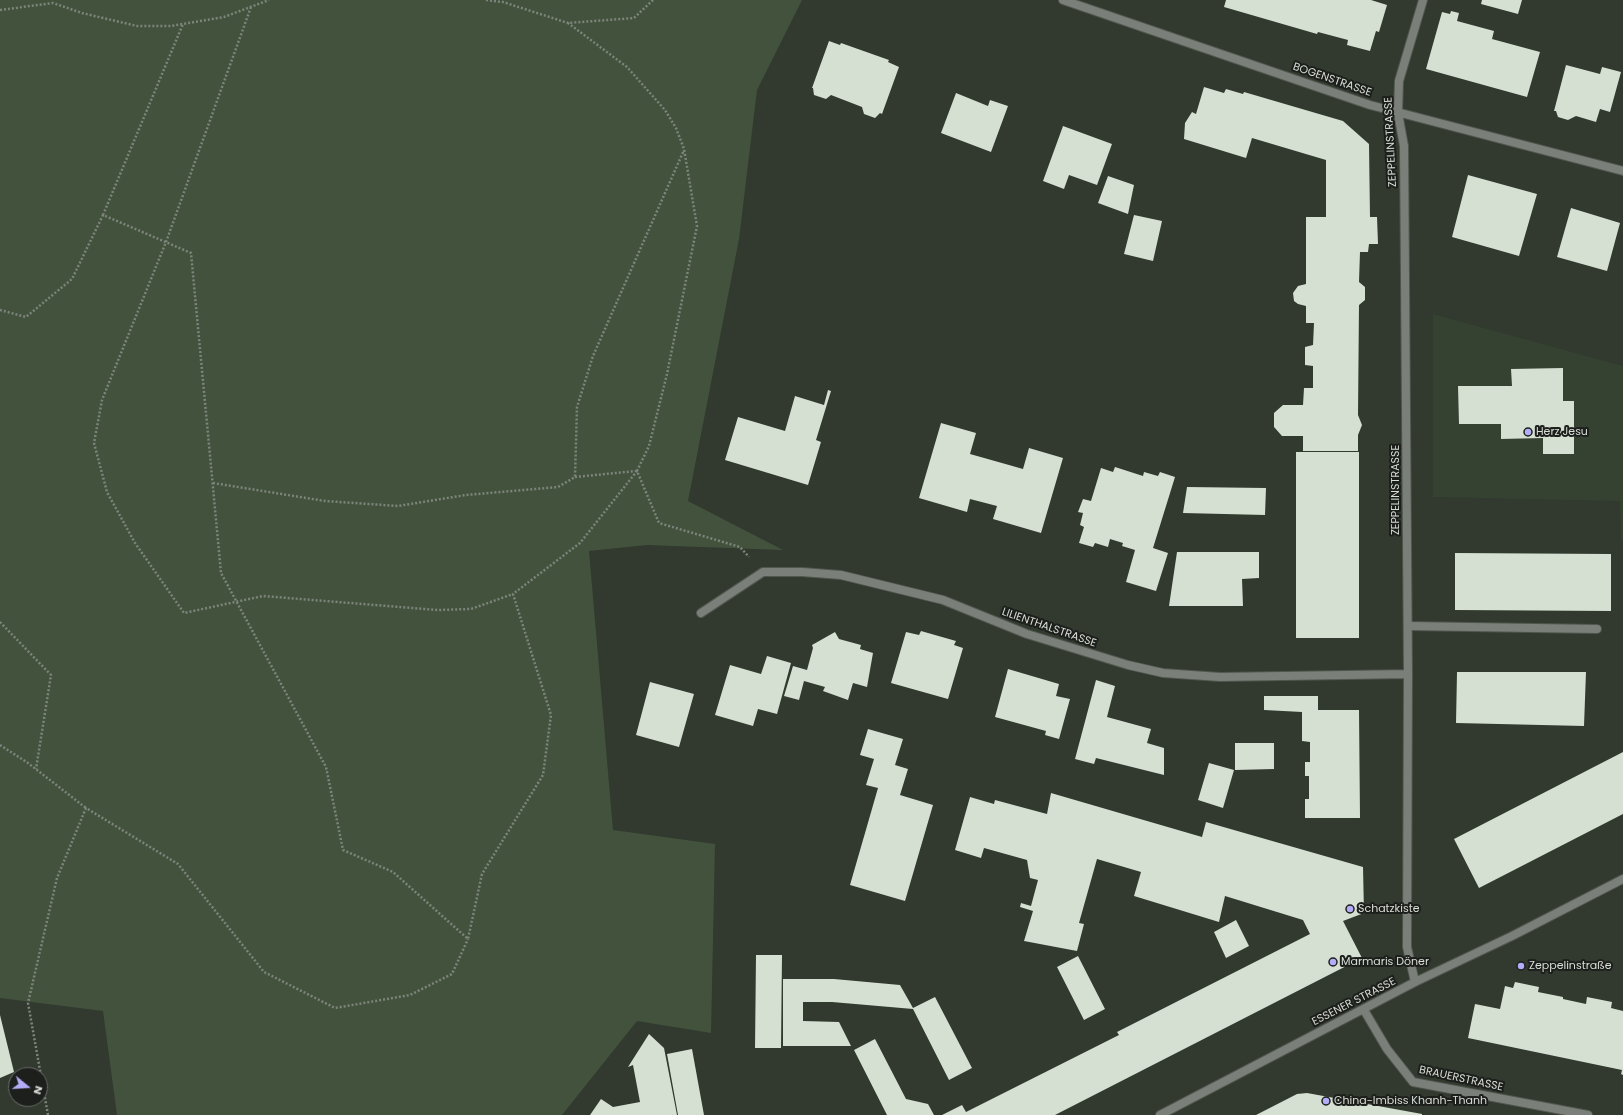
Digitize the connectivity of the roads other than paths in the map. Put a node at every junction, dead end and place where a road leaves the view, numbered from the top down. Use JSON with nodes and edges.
{"nodes":[{"id":1,"x":1063,"y":0,"type":"edge"},
{"id":2,"x":1423,"y":0,"type":"edge"},
{"id":3,"x":1398,"y":113,"type":"junction"},
{"id":4,"x":1623,"y":171,"type":"edge"},
{"id":5,"x":701,"y":613,"type":"dead end"},
{"id":6,"x":1408,"y":626,"type":"junction"},
{"id":7,"x":1597,"y":629,"type":"dead end"},
{"id":8,"x":1408,"y":674,"type":"junction"},
{"id":9,"x":1623,"y":879,"type":"edge"},
{"id":10,"x":1415,"y":982,"type":"junction"},
{"id":11,"x":1364,"y":1010,"type":"junction"},
{"id":12,"x":1160,"y":1115,"type":"edge"},
{"id":13,"x":1588,"y":1115,"type":"edge"}],
"edges":[{"from":1,"to":3,"type":"street","name":"BOGENSTRASSE"},
{"from":2,"to":3,"type":"street","name":"ZEPPELINSTRASSE"},
{"from":3,"to":4,"type":"street","name":"BOGENSTRASSE"},
{"from":3,"to":6,"type":"street","name":"ZEPPELINSTRASSE"},
{"from":5,"to":8,"type":"street","name":"LILIENTHALSTRASSE"},
{"from":6,"to":7,"type":"street"},
{"from":6,"to":8,"type":"street","name":"ZEPPELINSTRASSE"},
{"from":8,"to":10,"type":"street","name":"ZEPPELINSTRASSE"},
{"from":9,"to":10,"type":"street","name":"ESSENER STRASSE"},
{"from":10,"to":11,"type":"street","name":"ESSENER STRASSE"},
{"from":11,"to":12,"type":"street","name":"ESSENER STRASSE"},
{"from":11,"to":13,"type":"street","name":"BRAUERSTRASSE"}]}
